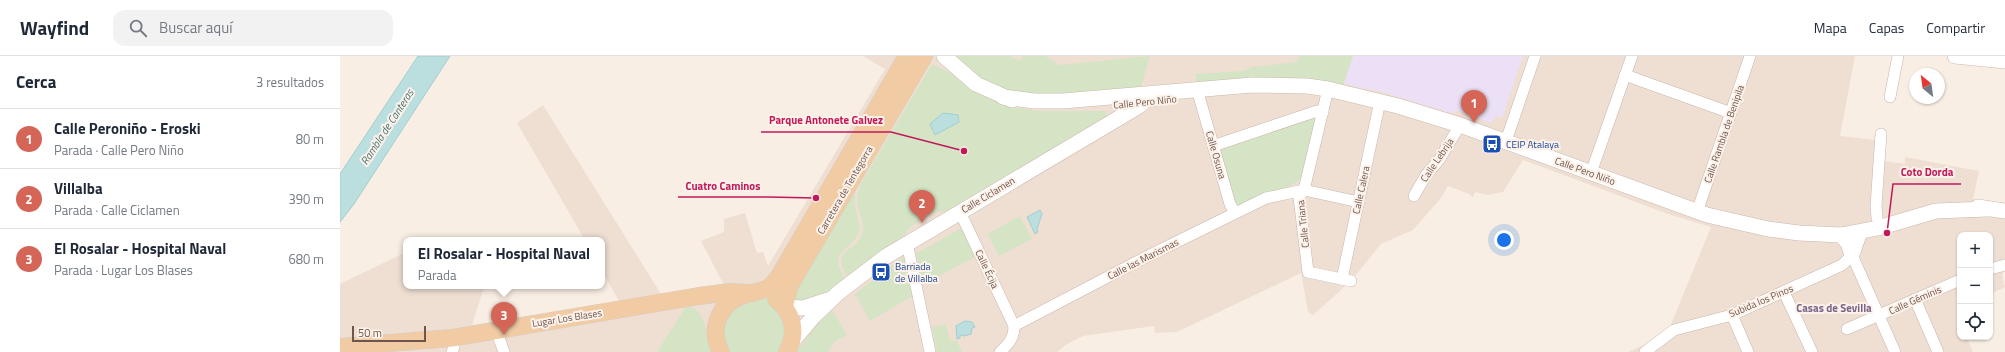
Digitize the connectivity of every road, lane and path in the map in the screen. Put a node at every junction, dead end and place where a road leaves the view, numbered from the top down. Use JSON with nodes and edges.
{"nodes":[{"id":1,"x":907,"y":56,"type":"edge"},
{"id":2,"x":924,"y":56,"type":"edge"},
{"id":3,"x":944,"y":56,"type":"edge"},
{"id":4,"x":1535,"y":56,"type":"edge"},
{"id":5,"x":1632,"y":56,"type":"edge"},
{"id":6,"x":1750,"y":56,"type":"edge"},
{"id":7,"x":1898,"y":56,"type":"edge"},
{"id":8,"x":1955,"y":56,"type":"edge"},
{"id":9,"x":2005,"y":62,"type":"edge"},
{"id":10,"x":1626,"y":75,"type":"junction"},
{"id":11,"x":1328,"y":89,"type":"junction"},
{"id":12,"x":1202,"y":92,"type":"junction"},
{"id":13,"x":1003,"y":97,"type":"junction"},
{"id":14,"x":1890,"y":97,"type":"dead end"},
{"id":15,"x":1380,"y":101,"type":"junction"},
{"id":16,"x":1143,"y":104,"type":"junction"},
{"id":17,"x":1105,"y":106,"type":"junction"},
{"id":18,"x":1323,"y":112,"type":"junction"},
{"id":19,"x":1731,"y":112,"type":"junction"},
{"id":20,"x":1112,"y":122,"type":"junction"},
{"id":21,"x":1460,"y":124,"type":"junction"},
{"id":22,"x":1881,"y":134,"type":"dead end"},
{"id":23,"x":1506,"y":141,"type":"junction"},
{"id":24,"x":1213,"y":146,"type":"junction"},
{"id":25,"x":1590,"y":173,"type":"junction"},
{"id":26,"x":1304,"y":190,"type":"junction"},
{"id":27,"x":1414,"y":196,"type":"dead end"},
{"id":28,"x":1359,"y":202,"type":"junction"},
{"id":29,"x":1910,"y":209,"type":"junction"},
{"id":30,"x":1988,"y":209,"type":"junction"},
{"id":31,"x":2005,"y":211,"type":"edge"},
{"id":32,"x":960,"y":212,"type":"junction"},
{"id":33,"x":1697,"y":212,"type":"junction"},
{"id":34,"x":1235,"y":213,"type":"junction"},
{"id":35,"x":1720,"y":218,"type":"junction"},
{"id":36,"x":1877,"y":218,"type":"junction"},
{"id":37,"x":1810,"y":228,"type":"junction"},
{"id":38,"x":1862,"y":232,"type":"junction"},
{"id":39,"x":1841,"y":235,"type":"junction"},
{"id":40,"x":907,"y":243,"type":"junction"},
{"id":41,"x":1852,"y":255,"type":"junction"},
{"id":42,"x":2005,"y":265,"type":"edge"},
{"id":43,"x":1993,"y":268,"type":"edge"},
{"id":44,"x":1346,"y":280,"type":"joint"},
{"id":45,"x":1957,"y":281,"type":"edge"},
{"id":46,"x":1784,"y":292,"type":"junction"},
{"id":47,"x":752,"y":293,"type":"junction"},
{"id":48,"x":838,"y":293,"type":"junction"},
{"id":49,"x":1915,"y":299,"type":"junction"},
{"id":50,"x":675,"y":300,"type":"junction"},
{"id":51,"x":784,"y":307,"type":"junction"},
{"id":52,"x":1732,"y":315,"type":"junction"},
{"id":53,"x":1879,"y":315,"type":"junction"},
{"id":54,"x":716,"y":326,"type":"junction"},
{"id":55,"x":1014,"y":326,"type":"junction"},
{"id":56,"x":496,"y":330,"type":"junction"},
{"id":57,"x":1847,"y":330,"type":"dead end"},
{"id":58,"x":452,"y":345,"type":"edge"},
{"id":59,"x":340,"y":347,"type":"edge"},
{"id":60,"x":789,"y":347,"type":"edge"},
{"id":61,"x":504,"y":352,"type":"edge"},
{"id":62,"x":721,"y":352,"type":"edge"},
{"id":63,"x":930,"y":352,"type":"edge"},
{"id":64,"x":1000,"y":352,"type":"edge"},
{"id":65,"x":1648,"y":352,"type":"edge"},
{"id":66,"x":1748,"y":352,"type":"edge"},
{"id":67,"x":1812,"y":352,"type":"edge"},
{"id":68,"x":1895,"y":352,"type":"edge"},
{"id":69,"x":1938,"y":352,"type":"edge"}],
"edges":[{"from":1,"to":47,"type":"main road","name":"Carretera de Tentegorra"},
{"from":2,"to":51,"type":"main road","name":"Carretera de Tentegorra"},
{"from":3,"to":13,"type":"street","name":"Calle Pero Niño"},
{"from":4,"to":23,"type":"street"},
{"from":5,"to":10,"type":"street"},
{"from":6,"to":19,"type":"street","name":"Calle Rambla de Benipila"},
{"from":7,"to":14,"type":"street"},
{"from":8,"to":9,"type":"street"},
{"from":10,"to":19,"type":"street"},
{"from":10,"to":25,"type":"street"},
{"from":11,"to":12,"type":"street","name":"Calle Pero Niño"},
{"from":11,"to":15,"type":"street","name":"Calle Pero Niño"},
{"from":11,"to":18,"type":"street","name":"Calle Triana"},
{"from":12,"to":13,"type":"street","name":"Calle Pero Niño"},
{"from":12,"to":16,"type":"street"},
{"from":12,"to":24,"type":"street","name":"Calle Osuna"},
{"from":13,"to":17,"type":"street","name":"Calle Pero Niño"},
{"from":15,"to":21,"type":"street","name":"Calle Pero Niño"},
{"from":15,"to":28,"type":"street","name":"Calle Calera"},
{"from":16,"to":17,"type":"street","name":"Calle Pero Niño"},
{"from":16,"to":20,"type":"street","name":"Calle Ciclamen"},
{"from":17,"to":20,"type":"street"},
{"from":18,"to":24,"type":"street"},
{"from":18,"to":26,"type":"street","name":"Calle Triana"},
{"from":19,"to":33,"type":"street","name":"Calle Rambla de Benipila"},
{"from":20,"to":32,"type":"street","name":"Calle Ciclamen"},
{"from":21,"to":23,"type":"street","name":"Calle Pero Niño"},
{"from":21,"to":27,"type":"street","name":"Calle Lebrija"},
{"from":22,"to":36,"type":"street"},
{"from":23,"to":25,"type":"street","name":"Calle Pero Niño"},
{"from":24,"to":34,"type":"street","name":"Calle Osuna"},
{"from":25,"to":33,"type":"street","name":"Calle Pero Niño"},
{"from":26,"to":28,"type":"street"},
{"from":26,"to":34,"type":"street","name":"Calle las Marismas"},
{"from":26,"to":44,"type":"street","name":"Calle Triana"},
{"from":28,"to":44,"type":"street","name":"Calle Calera"},
{"from":29,"to":30,"type":"street","name":"Calle Pero Niño"},
{"from":29,"to":36,"type":"street","name":"Calle Pero Niño"},
{"from":29,"to":38,"type":"street"},
{"from":30,"to":31,"type":"street","name":"Calle Pero Niño"},
{"from":30,"to":38,"type":"street","name":"Calle Pero Niño"},
{"from":32,"to":40,"type":"street","name":"Calle Ciclamen"},
{"from":32,"to":55,"type":"street","name":"Calle Écija"},
{"from":33,"to":35,"type":"street","name":"Calle Pero Niño"},
{"from":34,"to":55,"type":"street","name":"Calle las Marismas"},
{"from":35,"to":37,"type":"street","name":"Calle Pero Niño"},
{"from":35,"to":39,"type":"street","name":"Calle Pero Niño"},
{"from":36,"to":37,"type":"street","name":"Calle Pero Niño"},
{"from":37,"to":38,"type":"street"},
{"from":38,"to":39,"type":"street","name":"Calle Pero Niño"},
{"from":38,"to":41,"type":"street","name":"Subida los Pinos"},
{"from":39,"to":41,"type":"street"},
{"from":40,"to":48,"type":"street","name":"Calle Ciclamen"},
{"from":40,"to":63,"type":"street"},
{"from":41,"to":46,"type":"street","name":"Subida los Pinos"},
{"from":41,"to":53,"type":"street"},
{"from":42,"to":43,"type":"street"},
{"from":45,"to":49,"type":"street","name":"Calle Géminis"},
{"from":46,"to":52,"type":"street","name":"Subida los Pinos"},
{"from":46,"to":67,"type":"street"},
{"from":47,"to":50,"type":"main road","name":"Lugar Los Blases"},
{"from":47,"to":51,"type":"main road","name":"Lugar Los Blases"},
{"from":47,"to":54,"type":"main road","name":"Carretera de Tentegorra"},
{"from":48,"to":51,"type":"street","name":"Calle Ciclamen"},
{"from":48,"to":60,"type":"street","name":"Calle Ciclamen"},
{"from":49,"to":53,"type":"street","name":"Calle Géminis"},
{"from":49,"to":69,"type":"street"},
{"from":50,"to":54,"type":"main road","name":"Lugar Los Blases"},
{"from":50,"to":56,"type":"main road","name":"Lugar Los Blases"},
{"from":51,"to":60,"type":"main road"},
{"from":52,"to":65,"type":"street","name":"Subida los Pinos"},
{"from":52,"to":66,"type":"street"},
{"from":53,"to":57,"type":"street","name":"Calle Géminis"},
{"from":53,"to":68,"type":"street"},
{"from":54,"to":62,"type":"main road"},
{"from":55,"to":64,"type":"street"},
{"from":56,"to":58,"type":"main road","name":"Lugar Los Blases"},
{"from":56,"to":61,"type":"street"},
{"from":58,"to":59,"type":"main road","name":"Lugar Los Blases"}]}
